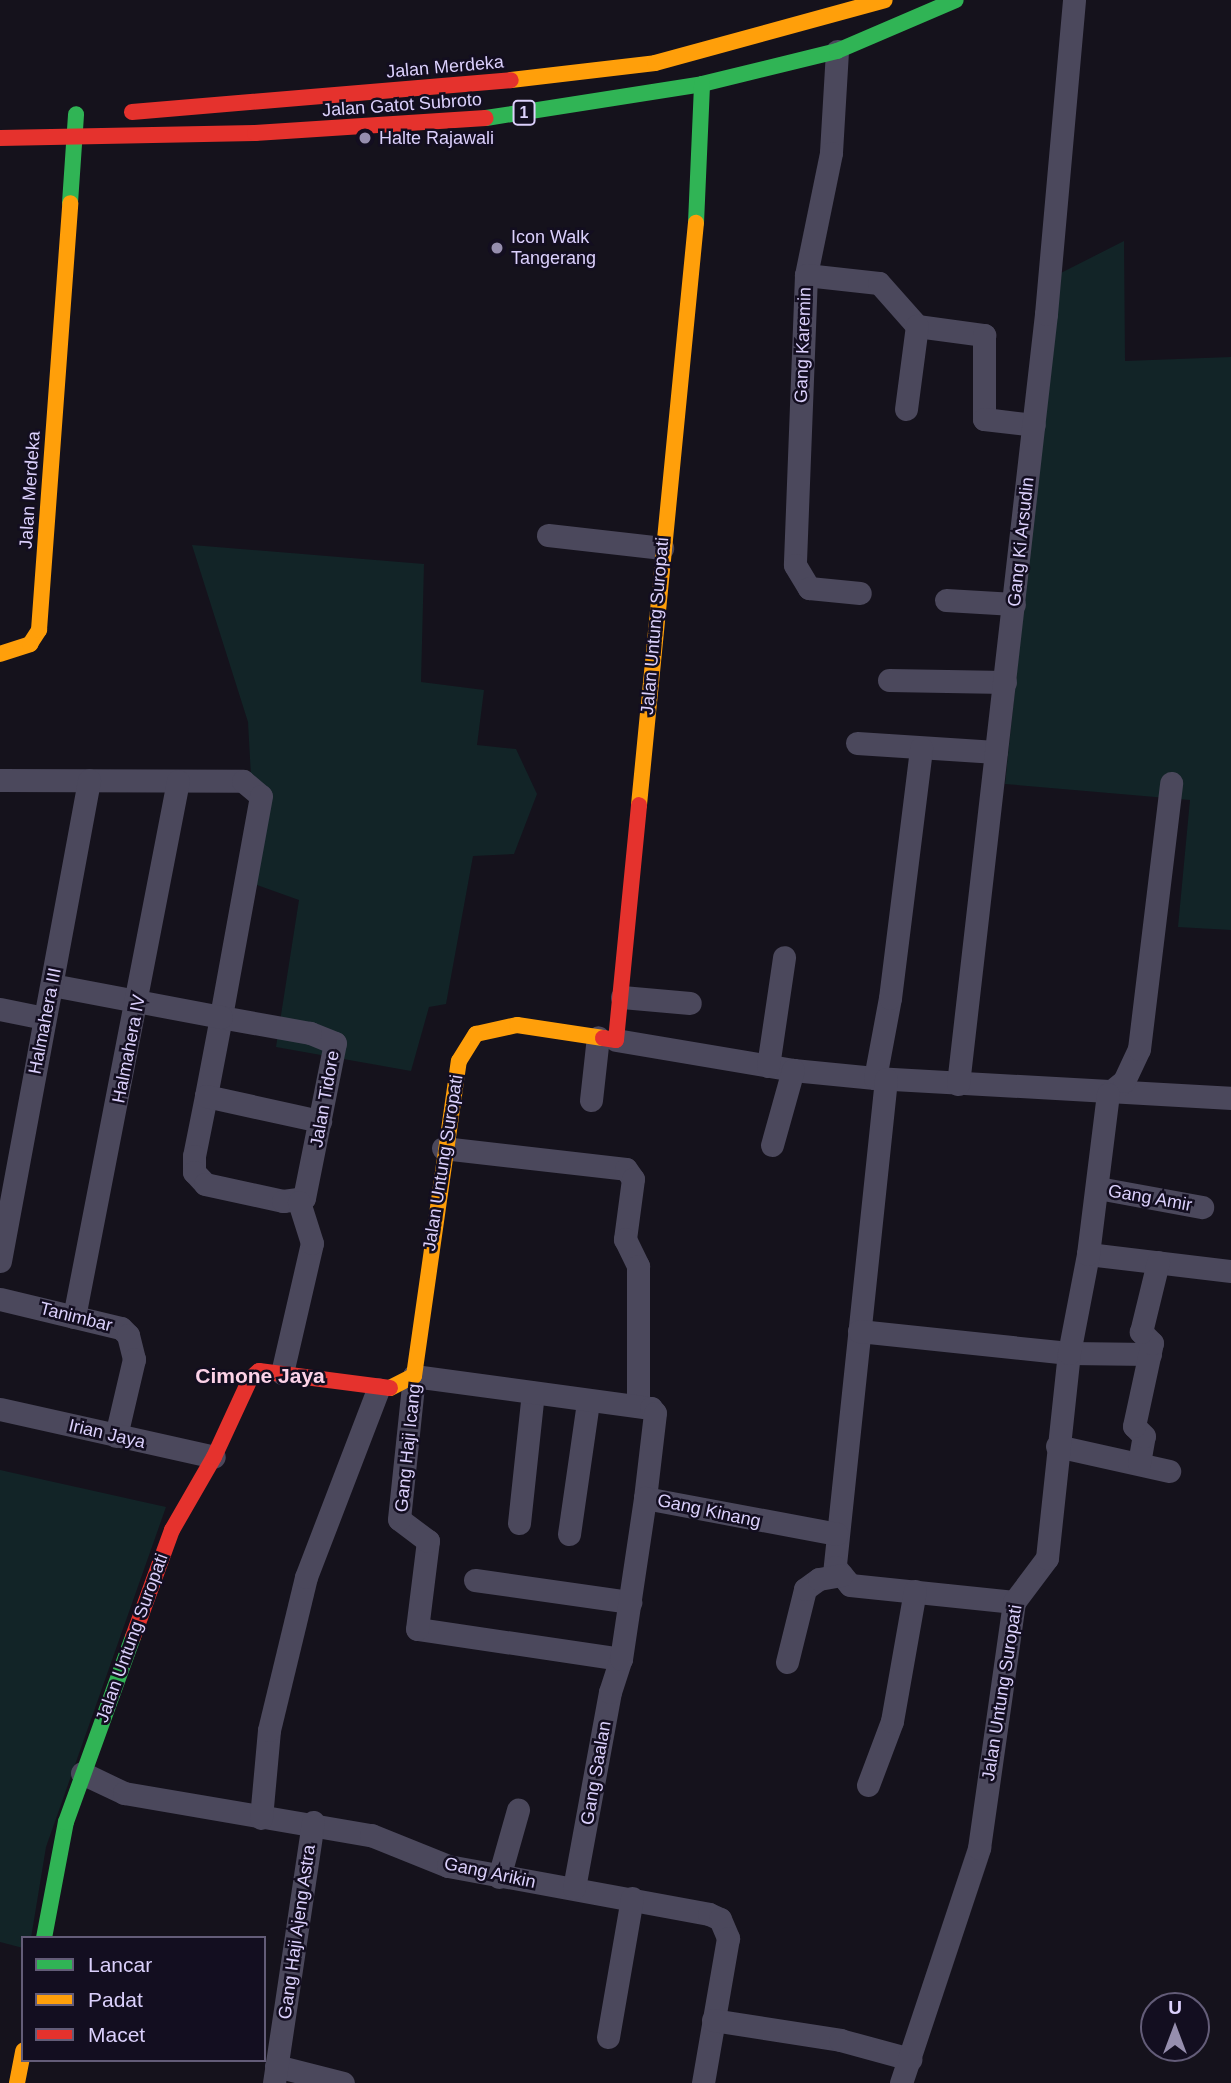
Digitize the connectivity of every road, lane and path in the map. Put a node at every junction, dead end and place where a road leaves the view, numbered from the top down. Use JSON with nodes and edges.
{"nodes":[{"id":1,"x":885,"y":0,"type":"edge"},
{"id":2,"x":956,"y":0,"type":"edge"},
{"id":3,"x":1074,"y":0,"type":"edge"},
{"id":4,"x":837,"y":51,"type":"junction"},
{"id":5,"x":702,"y":84,"type":"junction"},
{"id":6,"x":115,"y":113,"type":"dead end"},
{"id":7,"x":76,"y":114,"type":"dead end"},
{"id":8,"x":76,"y":137,"type":"junction"},
{"id":9,"x":0,"y":138,"type":"edge"},
{"id":10,"x":806,"y":275,"type":"junction"},
{"id":11,"x":917,"y":326,"type":"junction"},
{"id":12,"x":906,"y":409,"type":"dead end"},
{"id":13,"x":1034,"y":425,"type":"junction"},
{"id":14,"x":548,"y":535,"type":"dead end"},
{"id":15,"x":662,"y":548,"type":"junction"},
{"id":16,"x":860,"y":593,"type":"dead end"},
{"id":17,"x":946,"y":600,"type":"dead end"},
{"id":18,"x":1014,"y":604,"type":"junction"},
{"id":19,"x":0,"y":654,"type":"edge"},
{"id":20,"x":889,"y":680,"type":"dead end"},
{"id":21,"x":1005,"y":682,"type":"junction"},
{"id":22,"x":857,"y":743,"type":"dead end"},
{"id":23,"x":921,"y":748,"type":"junction"},
{"id":24,"x":996,"y":752,"type":"junction"},
{"id":25,"x":89,"y":780,"type":"junction"},
{"id":26,"x":178,"y":781,"type":"junction"},
{"id":27,"x":1171,"y":783,"type":"dead end"},
{"id":28,"x":1,"y":785,"type":"edge"},
{"id":29,"x":784,"y":957,"type":"dead end"},
{"id":30,"x":52,"y":985,"type":"junction"},
{"id":31,"x":622,"y":997,"type":"junction"},
{"id":32,"x":139,"y":1001,"type":"junction"},
{"id":33,"x":690,"y":1003,"type":"dead end"},
{"id":34,"x":0,"y":1009,"type":"edge"},
{"id":35,"x":221,"y":1017,"type":"junction"},
{"id":36,"x":44,"y":1018,"type":"junction"},
{"id":37,"x":607,"y":1038,"type":"junction"},
{"id":38,"x":768,"y":1066,"type":"junction"},
{"id":39,"x":793,"y":1070,"type":"junction"},
{"id":40,"x":881,"y":1079,"type":"junction"},
{"id":41,"x":958,"y":1083,"type":"junction"},
{"id":42,"x":1108,"y":1094,"type":"junction"},
{"id":43,"x":206,"y":1096,"type":"junction"},
{"id":44,"x":1231,"y":1098,"type":"edge"},
{"id":45,"x":591,"y":1100,"type":"dead end"},
{"id":46,"x":320,"y":1121,"type":"junction"},
{"id":47,"x":772,"y":1144,"type":"dead end"},
{"id":48,"x":443,"y":1148,"type":"junction"},
{"id":49,"x":1098,"y":1188,"type":"junction"},
{"id":50,"x":299,"y":1202,"type":"junction"},
{"id":51,"x":1202,"y":1207,"type":"dead end"},
{"id":52,"x":1088,"y":1254,"type":"junction"},
{"id":53,"x":0,"y":1261,"type":"edge"},
{"id":54,"x":1158,"y":1262,"type":"junction"},
{"id":55,"x":1231,"y":1271,"type":"edge"},
{"id":56,"x":0,"y":1299,"type":"edge"},
{"id":57,"x":74,"y":1317,"type":"junction"},
{"id":58,"x":859,"y":1331,"type":"junction"},
{"id":59,"x":1069,"y":1353,"type":"junction"},
{"id":60,"x":1150,"y":1354,"type":"junction"},
{"id":61,"x":282,"y":1373,"type":"junction"},
{"id":62,"x":414,"y":1376,"type":"junction"},
{"id":63,"x":378,"y":1389,"type":"junction"},
{"id":64,"x":533,"y":1393,"type":"junction"},
{"id":65,"x":588,"y":1402,"type":"junction"},
{"id":66,"x":638,"y":1406,"type":"junction"},
{"id":67,"x":0,"y":1409,"type":"edge"},
{"id":68,"x":116,"y":1436,"type":"junction"},
{"id":69,"x":1057,"y":1446,"type":"junction"},
{"id":70,"x":214,"y":1457,"type":"junction"},
{"id":71,"x":1139,"y":1463,"type":"junction"},
{"id":72,"x":1170,"y":1471,"type":"dead end"},
{"id":73,"x":645,"y":1498,"type":"junction"},
{"id":74,"x":519,"y":1523,"type":"dead end"},
{"id":75,"x":569,"y":1534,"type":"dead end"},
{"id":76,"x":837,"y":1534,"type":"junction"},
{"id":77,"x":842,"y":1575,"type":"junction"},
{"id":78,"x":475,"y":1580,"type":"dead end"},
{"id":79,"x":915,"y":1591,"type":"junction"},
{"id":80,"x":630,"y":1602,"type":"junction"},
{"id":81,"x":1014,"y":1602,"type":"junction"},
{"id":82,"x":621,"y":1659,"type":"junction"},
{"id":83,"x":787,"y":1662,"type":"dead end"},
{"id":84,"x":82,"y":1773,"type":"junction"},
{"id":85,"x":868,"y":1785,"type":"dead end"},
{"id":86,"x":517,"y":1810,"type":"dead end"},
{"id":87,"x":261,"y":1818,"type":"junction"},
{"id":88,"x":313,"y":1822,"type":"junction"},
{"id":89,"x":499,"y":1877,"type":"junction"},
{"id":90,"x":574,"y":1888,"type":"junction"},
{"id":91,"x":632,"y":1898,"type":"junction"},
{"id":92,"x":44,"y":1936,"type":"edge"},
{"id":93,"x":274,"y":2018,"type":"edge"},
{"id":94,"x":713,"y":2020,"type":"junction"},
{"id":95,"x":608,"y":2037,"type":"dead end"},
{"id":96,"x":21,"y":2062,"type":"edge"},
{"id":97,"x":275,"y":2075,"type":"edge"},
{"id":98,"x":908,"y":2076,"type":"edge"},
{"id":99,"x":17,"y":2083,"type":"edge"},
{"id":100,"x":343,"y":2083,"type":"edge"},
{"id":101,"x":703,"y":2083,"type":"edge"}],
"edges":[{"from":1,"to":6,"type":"main road","name":"Jalan Merdeka","number":"1"},
{"from":2,"to":4,"type":"main road","name":"Jalan Gatot Subroto","number":"1"},
{"from":3,"to":13,"type":"street","name":"Gang Ki Arsudin"},
{"from":4,"to":5,"type":"main road","name":"Jalan Gatot Subroto","number":"1"},
{"from":4,"to":10,"type":"street","name":"Gang Karemin"},
{"from":5,"to":8,"type":"main road","name":"Jalan Gatot Subroto","number":"1"},
{"from":5,"to":15,"type":"main road","name":"Jalan Untung Suropati"},
{"from":7,"to":8,"type":"main road","name":"Jalan Merdeka"},
{"from":8,"to":9,"type":"main road","name":"Jalan Gatot Subroto","number":"1"},
{"from":8,"to":19,"type":"main road","name":"Jalan Merdeka"},
{"from":10,"to":11,"type":"street"},
{"from":10,"to":16,"type":"street","name":"Gang Karemin"},
{"from":11,"to":12,"type":"street"},
{"from":11,"to":13,"type":"street"},
{"from":13,"to":18,"type":"street","name":"Gang Ki Arsudin"},
{"from":14,"to":15,"type":"street"},
{"from":15,"to":31,"type":"main road","name":"Jalan Untung Suropati"},
{"from":17,"to":18,"type":"street"},
{"from":18,"to":21,"type":"street","name":"Gang Ki Arsudin"},
{"from":20,"to":21,"type":"street"},
{"from":21,"to":24,"type":"street","name":"Gang Ki Arsudin"},
{"from":22,"to":23,"type":"street"},
{"from":23,"to":24,"type":"street"},
{"from":23,"to":40,"type":"street"},
{"from":24,"to":41,"type":"street","name":"Gang Ki Arsudin"},
{"from":25,"to":26,"type":"street"},
{"from":25,"to":28,"type":"street"},
{"from":25,"to":30,"type":"street","name":"Halmahera III"},
{"from":26,"to":32,"type":"street","name":"Halmahera IV"},
{"from":26,"to":35,"type":"street"},
{"from":27,"to":42,"type":"street"},
{"from":29,"to":38,"type":"street"},
{"from":30,"to":32,"type":"street","name":"Jalan Tidore"},
{"from":30,"to":36,"type":"street","name":"Halmahera III"},
{"from":31,"to":33,"type":"street"},
{"from":31,"to":37,"type":"main road","name":"Jalan Untung Suropati"},
{"from":32,"to":35,"type":"street","name":"Jalan Tidore"},
{"from":32,"to":57,"type":"street","name":"Halmahera IV"},
{"from":34,"to":36,"type":"street"},
{"from":35,"to":43,"type":"street"},
{"from":35,"to":46,"type":"street","name":"Jalan Tidore"},
{"from":36,"to":53,"type":"street","name":"Halmahera III"},
{"from":37,"to":38,"type":"street"},
{"from":37,"to":45,"type":"street"},
{"from":37,"to":48,"type":"main road","name":"Jalan Untung Suropati"},
{"from":38,"to":39,"type":"street"},
{"from":39,"to":40,"type":"street"},
{"from":39,"to":47,"type":"street"},
{"from":40,"to":41,"type":"street"},
{"from":40,"to":58,"type":"street"},
{"from":41,"to":42,"type":"street"},
{"from":42,"to":44,"type":"street"},
{"from":42,"to":49,"type":"street","name":"Jalan Untung Suropati"},
{"from":43,"to":46,"type":"street"},
{"from":43,"to":50,"type":"street"},
{"from":46,"to":50,"type":"street","name":"Jalan Tidore"},
{"from":48,"to":62,"type":"main road","name":"Jalan Untung Suropati"},
{"from":48,"to":66,"type":"street"},
{"from":49,"to":51,"type":"street","name":"Gang Amir"},
{"from":49,"to":52,"type":"street","name":"Jalan Untung Suropati"},
{"from":50,"to":61,"type":"street"},
{"from":52,"to":54,"type":"street"},
{"from":52,"to":59,"type":"street","name":"Jalan Untung Suropati"},
{"from":54,"to":55,"type":"street"},
{"from":54,"to":60,"type":"street"},
{"from":56,"to":57,"type":"street","name":"Tanimbar"},
{"from":57,"to":68,"type":"street","name":"Tanimbar"},
{"from":58,"to":59,"type":"street"},
{"from":58,"to":76,"type":"street"},
{"from":59,"to":60,"type":"street"},
{"from":59,"to":69,"type":"street","name":"Jalan Untung Suropati"},
{"from":60,"to":71,"type":"street"},
{"from":61,"to":63,"type":"main road","name":"Jalan Untung Suropati"},
{"from":61,"to":70,"type":"main road","name":"Jalan Untung Suropati"},
{"from":62,"to":63,"type":"main road","name":"Jalan Untung Suropati"},
{"from":62,"to":64,"type":"street","name":"Gang Haji Icang"},
{"from":62,"to":82,"type":"street","name":"Gang Haji Icang"},
{"from":63,"to":87,"type":"street"},
{"from":64,"to":65,"type":"street","name":"Gang Haji Icang"},
{"from":64,"to":74,"type":"street"},
{"from":65,"to":66,"type":"street","name":"Gang Haji Icang"},
{"from":65,"to":75,"type":"street"},
{"from":66,"to":73,"type":"street","name":"Gang Kinang"},
{"from":67,"to":68,"type":"street","name":"Irian Jaya"},
{"from":68,"to":70,"type":"street","name":"Irian Jaya"},
{"from":69,"to":71,"type":"street"},
{"from":69,"to":81,"type":"street","name":"Jalan Untung Suropati"},
{"from":70,"to":84,"type":"main road","name":"Jalan Untung Suropati"},
{"from":71,"to":72,"type":"street"},
{"from":73,"to":76,"type":"street","name":"Gang Kinang"},
{"from":73,"to":80,"type":"street","name":"Gang Saalan"},
{"from":76,"to":77,"type":"street"},
{"from":77,"to":79,"type":"street"},
{"from":77,"to":83,"type":"street"},
{"from":78,"to":80,"type":"street"},
{"from":79,"to":81,"type":"street"},
{"from":79,"to":85,"type":"street"},
{"from":80,"to":82,"type":"street","name":"Gang Saalan"},
{"from":81,"to":98,"type":"street","name":"Jalan Untung Suropati"},
{"from":82,"to":90,"type":"street","name":"Gang Saalan"},
{"from":84,"to":87,"type":"street","name":"Gang Arikin"},
{"from":84,"to":92,"type":"main road","name":"Jalan Untung Suropati"},
{"from":86,"to":89,"type":"street"},
{"from":87,"to":88,"type":"street","name":"Gang Arikin"},
{"from":88,"to":89,"type":"street","name":"Gang Arikin"},
{"from":88,"to":93,"type":"street","name":"Gang Haji Ajeng Astra"},
{"from":89,"to":90,"type":"street","name":"Gang Arikin"},
{"from":90,"to":91,"type":"street","name":"Gang Arikin"},
{"from":91,"to":94,"type":"street","name":"Gang Arikin"},
{"from":91,"to":95,"type":"street"},
{"from":93,"to":97,"type":"street","name":"Gang Haji Ajeng Astra"},
{"from":94,"to":98,"type":"street"},
{"from":94,"to":101,"type":"street","name":"Gang Arikin"},
{"from":96,"to":99,"type":"main road"},
{"from":97,"to":100,"type":"street"}]}
